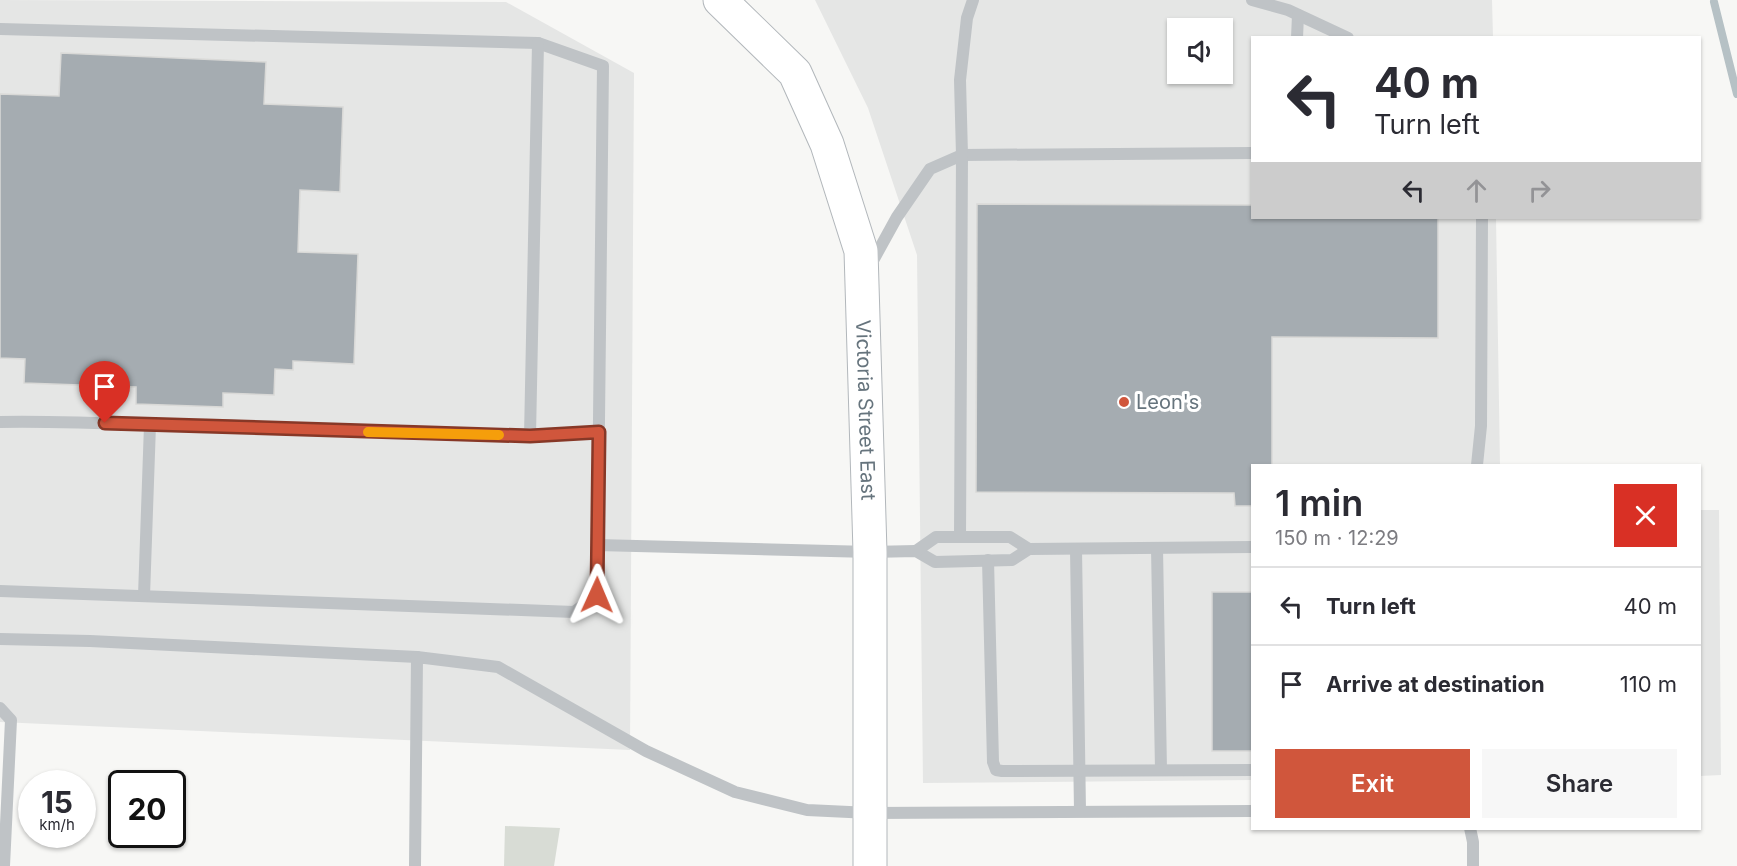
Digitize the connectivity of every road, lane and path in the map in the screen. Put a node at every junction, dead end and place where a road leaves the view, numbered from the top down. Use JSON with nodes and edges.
{"nodes":[{"id":1,"x":720,"y":0,"type":"edge"},
{"id":2,"x":973,"y":0,"type":"edge"},
{"id":3,"x":1252,"y":0,"type":"edge"},
{"id":4,"x":1298,"y":15,"type":"junction"},
{"id":5,"x":0,"y":29,"type":"edge"},
{"id":6,"x":1297,"y":36,"type":"edge"},
{"id":7,"x":1344,"y":36,"type":"edge"},
{"id":8,"x":538,"y":43,"type":"junction"},
{"id":9,"x":1251,"y":153,"type":"edge"},
{"id":10,"x":962,"y":155,"type":"junction"},
{"id":11,"x":1482,"y":219,"type":"edge"},
{"id":12,"x":862,"y":280,"type":"junction"},
{"id":13,"x":0,"y":422,"type":"edge"},
{"id":14,"x":150,"y":425,"type":"junction"},
{"id":15,"x":599,"y":432,"type":"junction"},
{"id":16,"x":530,"y":436,"type":"junction"},
{"id":17,"x":1477,"y":464,"type":"edge"},
{"id":18,"x":960,"y":537,"type":"junction"},
{"id":19,"x":597,"y":545,"type":"junction"},
{"id":20,"x":1251,"y":547,"type":"edge"},
{"id":21,"x":1157,"y":548,"type":"junction"},
{"id":22,"x":1029,"y":549,"type":"junction"},
{"id":23,"x":1076,"y":549,"type":"junction"},
{"id":24,"x":916,"y":551,"type":"junction"},
{"id":25,"x":870,"y":552,"type":"junction"},
{"id":26,"x":988,"y":560,"type":"junction"},
{"id":27,"x":0,"y":591,"type":"edge"},
{"id":28,"x":144,"y":596,"type":"junction"},
{"id":29,"x":0,"y":639,"type":"edge"},
{"id":30,"x":417,"y":657,"type":"junction"},
{"id":31,"x":0,"y":708,"type":"edge"},
{"id":32,"x":1161,"y":770,"type":"junction"},
{"id":33,"x":1251,"y":770,"type":"edge"},
{"id":34,"x":1079,"y":771,"type":"junction"},
{"id":35,"x":1080,"y":811,"type":"junction"},
{"id":36,"x":1251,"y":811,"type":"edge"},
{"id":37,"x":870,"y":813,"type":"junction"},
{"id":38,"x":1470,"y":830,"type":"edge"},
{"id":39,"x":4,"y":866,"type":"edge"},
{"id":40,"x":415,"y":866,"type":"edge"},
{"id":41,"x":870,"y":866,"type":"edge"},
{"id":42,"x":1473,"y":866,"type":"edge"}],
"edges":[{"from":1,"to":12,"type":"main road","name":"Victoria Street East"},
{"from":2,"to":10,"type":"lane"},
{"from":3,"to":4,"type":"lane"},
{"from":4,"to":6,"type":"lane"},
{"from":4,"to":7,"type":"lane"},
{"from":5,"to":8,"type":"lane"},
{"from":8,"to":15,"type":"lane"},
{"from":8,"to":16,"type":"lane"},
{"from":9,"to":10,"type":"lane"},
{"from":10,"to":12,"type":"lane"},
{"from":10,"to":18,"type":"lane"},
{"from":11,"to":17,"type":"lane"},
{"from":12,"to":25,"type":"main road","name":"Victoria Street East"},
{"from":13,"to":14,"type":"lane"},
{"from":14,"to":16,"type":"lane"},
{"from":14,"to":28,"type":"lane"},
{"from":15,"to":16,"type":"lane"},
{"from":15,"to":19,"type":"lane"},
{"from":18,"to":22,"type":"lane"},
{"from":18,"to":24,"type":"lane"},
{"from":19,"to":25,"type":"lane"},
{"from":19,"to":28,"type":"lane"},
{"from":20,"to":21,"type":"lane"},
{"from":21,"to":23,"type":"lane"},
{"from":21,"to":32,"type":"lane"},
{"from":22,"to":23,"type":"lane"},
{"from":22,"to":26,"type":"lane"},
{"from":23,"to":34,"type":"lane"},
{"from":24,"to":25,"type":"lane"},
{"from":24,"to":26,"type":"lane"},
{"from":25,"to":37,"type":"main road","name":"Victoria Street East"},
{"from":26,"to":34,"type":"lane"},
{"from":27,"to":28,"type":"lane"},
{"from":29,"to":30,"type":"lane"},
{"from":30,"to":37,"type":"lane"},
{"from":30,"to":40,"type":"lane"},
{"from":31,"to":39,"type":"lane"},
{"from":32,"to":33,"type":"lane"},
{"from":32,"to":34,"type":"lane"},
{"from":34,"to":35,"type":"lane"},
{"from":35,"to":36,"type":"lane"},
{"from":35,"to":37,"type":"lane"},
{"from":37,"to":41,"type":"main road","name":"Victoria Street East"},
{"from":38,"to":42,"type":"lane"}]}
